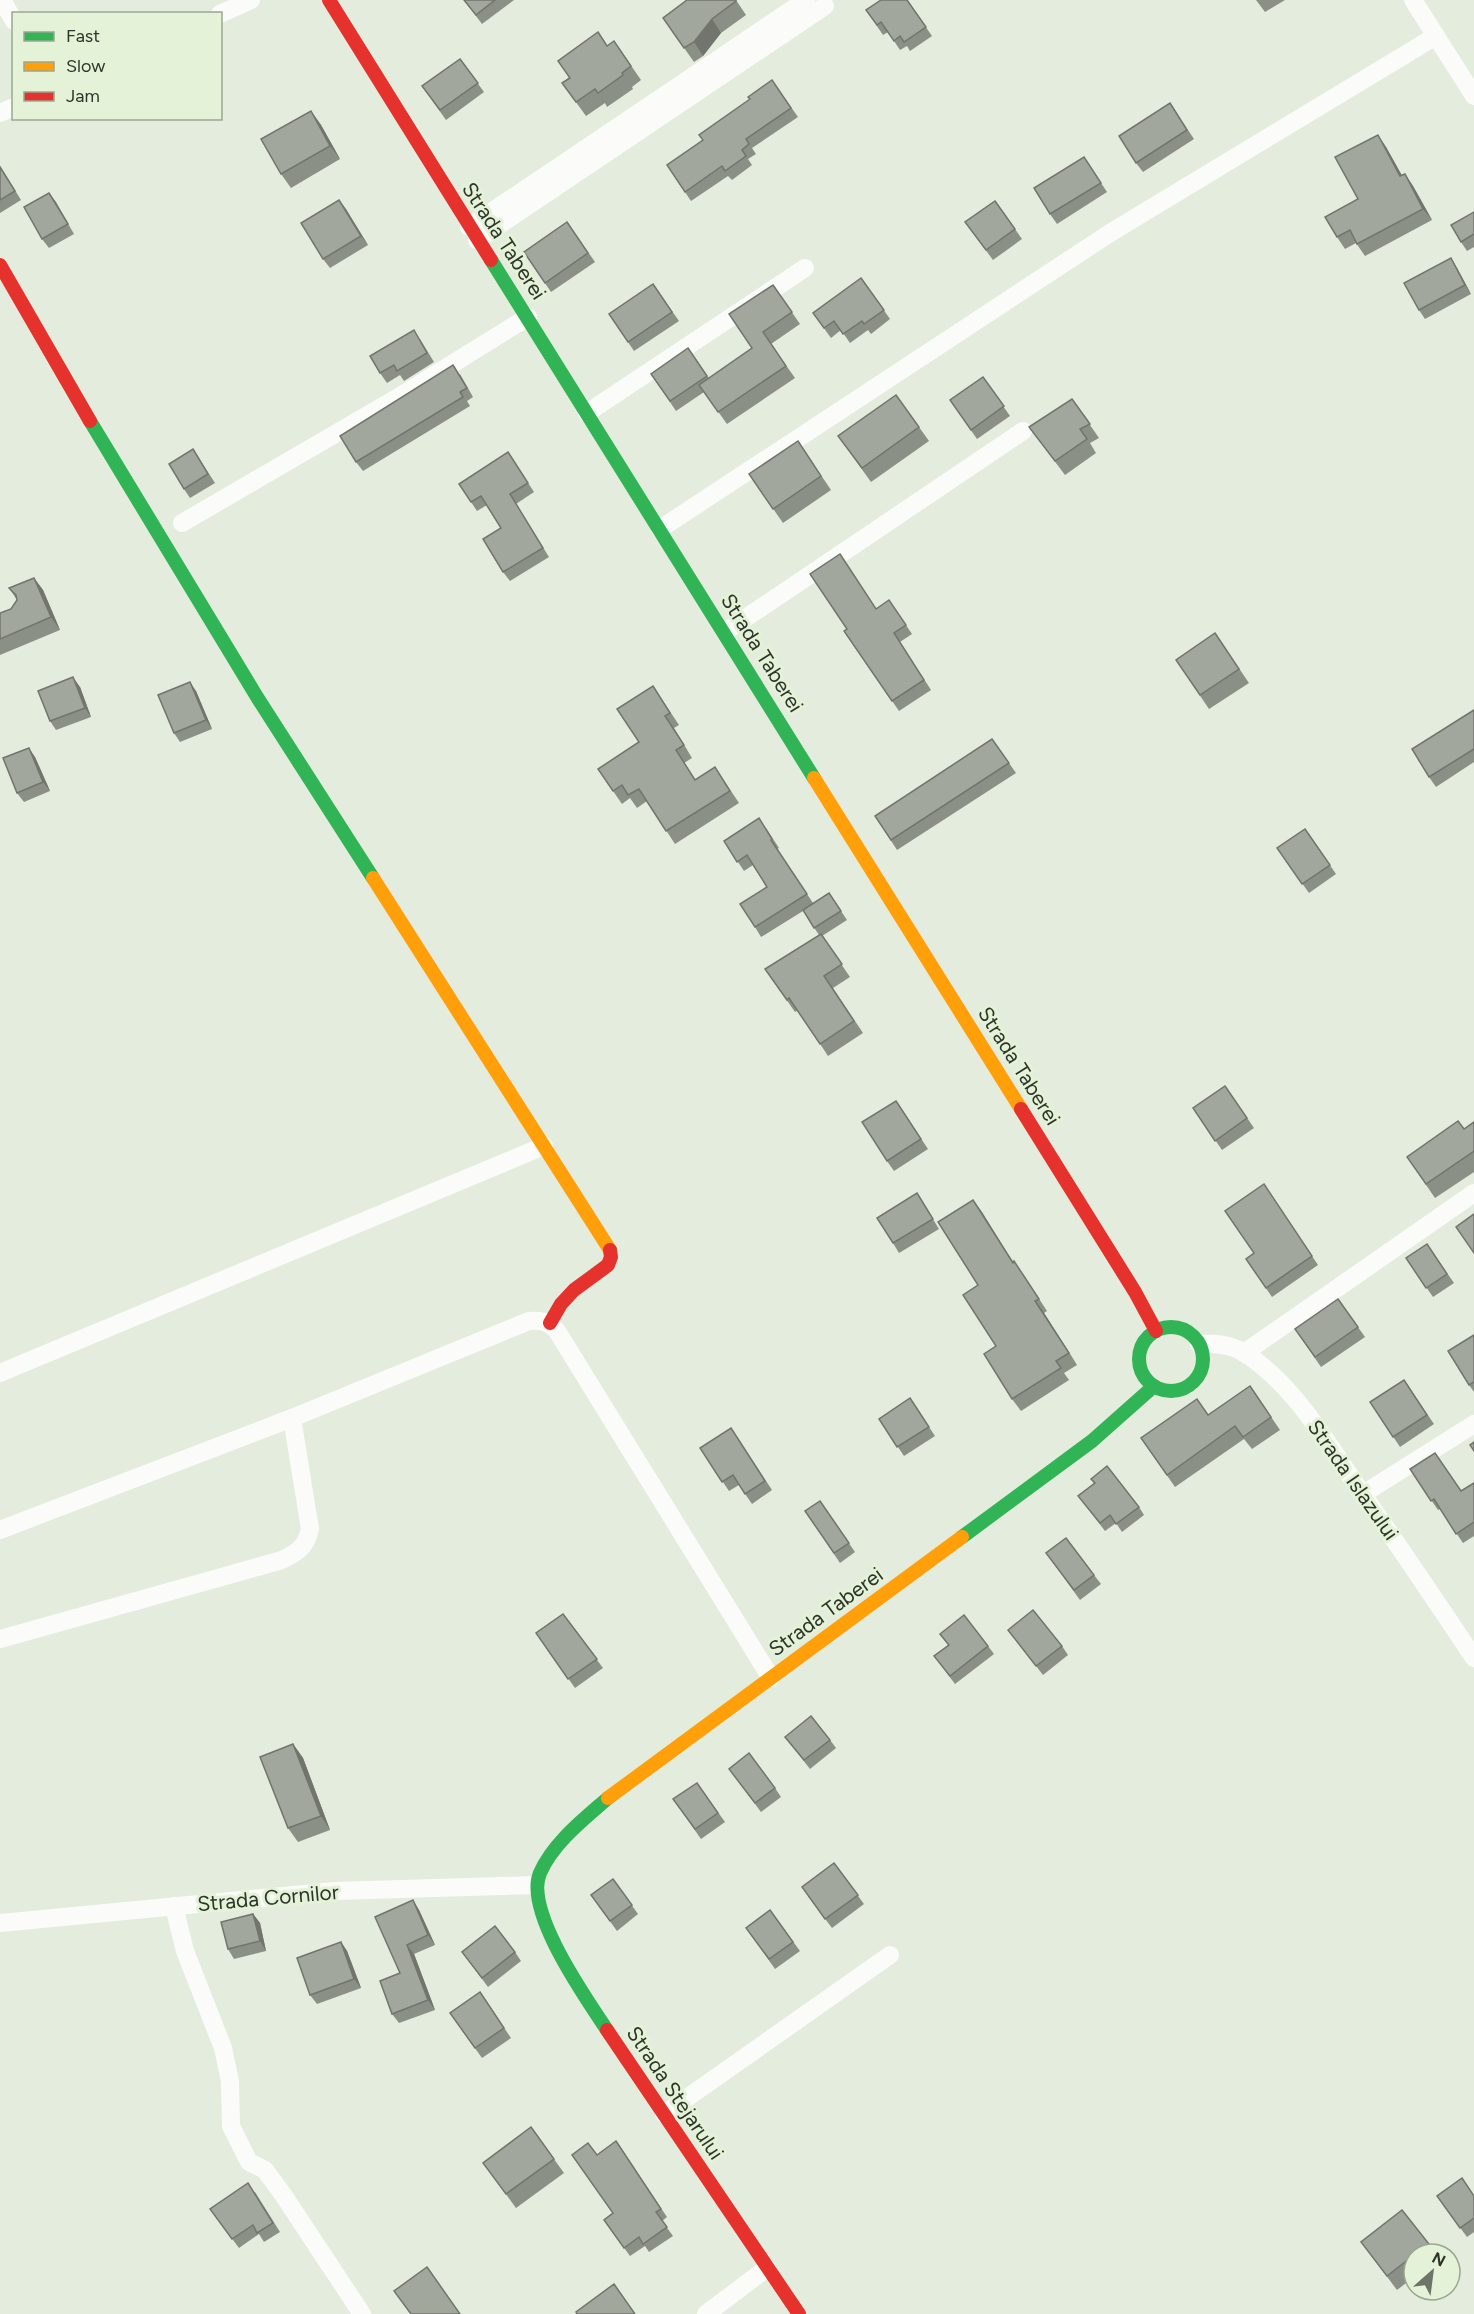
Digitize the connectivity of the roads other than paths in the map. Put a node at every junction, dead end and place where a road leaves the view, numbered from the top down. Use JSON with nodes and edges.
{"nodes":[{"id":1,"x":2,"y":0,"type":"edge"},
{"id":2,"x":251,"y":0,"type":"edge"},
{"id":3,"x":328,"y":0,"type":"edge"},
{"id":4,"x":806,"y":0,"type":"edge"},
{"id":5,"x":1413,"y":0,"type":"edge"},
{"id":6,"x":825,"y":6,"type":"dead end"},
{"id":7,"x":222,"y":13,"type":"edge"},
{"id":8,"x":12,"y":18,"type":"edge"},
{"id":9,"x":1436,"y":36,"type":"junction"},
{"id":10,"x":1474,"y":96,"type":"edge"},
{"id":11,"x":473,"y":233,"type":"junction"},
{"id":12,"x":0,"y":265,"type":"edge"},
{"id":13,"x":805,"y":268,"type":"dead end"},
{"id":14,"x":528,"y":317,"type":"junction"},
{"id":15,"x":587,"y":413,"type":"junction"},
{"id":16,"x":1023,"y":431,"type":"dead end"},
{"id":17,"x":183,"y":523,"type":"dead end"},
{"id":18,"x":660,"y":529,"type":"junction"},
{"id":19,"x":725,"y":632,"type":"junction"},
{"id":20,"x":544,"y":1146,"type":"junction"},
{"id":21,"x":1474,"y":1193,"type":"edge"},
{"id":22,"x":550,"y":1323,"type":"junction"},
{"id":23,"x":1156,"y":1331,"type":"junction"},
{"id":24,"x":1199,"y":1344,"type":"junction"},
{"id":25,"x":1244,"y":1353,"type":"junction"},
{"id":26,"x":0,"y":1373,"type":"edge"},
{"id":27,"x":1154,"y":1386,"type":"junction"},
{"id":28,"x":292,"y":1418,"type":"junction"},
{"id":29,"x":1474,"y":1424,"type":"edge"},
{"id":30,"x":1363,"y":1494,"type":"junction"},
{"id":31,"x":0,"y":1530,"type":"edge"},
{"id":32,"x":0,"y":1639,"type":"edge"},
{"id":33,"x":1474,"y":1658,"type":"edge"},
{"id":34,"x":771,"y":1678,"type":"junction"},
{"id":35,"x":537,"y":1885,"type":"junction"},
{"id":36,"x":174,"y":1906,"type":"junction"},
{"id":37,"x":0,"y":1923,"type":"edge"},
{"id":38,"x":890,"y":1955,"type":"dead end"},
{"id":39,"x":664,"y":2114,"type":"junction"},
{"id":40,"x":767,"y":2268,"type":"junction"},
{"id":41,"x":362,"y":2314,"type":"edge"},
{"id":42,"x":706,"y":2314,"type":"edge"},
{"id":43,"x":799,"y":2314,"type":"edge"}],
"edges":[{"from":1,"to":8,"type":"street"},
{"from":2,"to":7,"type":"street"},
{"from":3,"to":11,"type":"street","name":"Strada Taberei"},
{"from":4,"to":11,"type":"street"},
{"from":5,"to":9,"type":"street"},
{"from":6,"to":11,"type":"street"},
{"from":9,"to":10,"type":"street"},
{"from":9,"to":18,"type":"street"},
{"from":11,"to":14,"type":"street","name":"Strada Taberei"},
{"from":12,"to":20,"type":"street"},
{"from":13,"to":15,"type":"street"},
{"from":14,"to":15,"type":"street","name":"Strada Taberei"},
{"from":14,"to":17,"type":"street"},
{"from":15,"to":18,"type":"street","name":"Strada Taberei"},
{"from":16,"to":19,"type":"street"},
{"from":18,"to":19,"type":"street","name":"Strada Taberei"},
{"from":19,"to":23,"type":"street","name":"Strada Taberei"},
{"from":20,"to":22,"type":"street"},
{"from":20,"to":26,"type":"street"},
{"from":21,"to":25,"type":"street"},
{"from":22,"to":28,"type":"street"},
{"from":22,"to":34,"type":"street"},
{"from":23,"to":24,"type":"street"},
{"from":23,"to":27,"type":"street"},
{"from":24,"to":25,"type":"street","name":"Strada Islazului"},
{"from":24,"to":27,"type":"street"},
{"from":25,"to":30,"type":"street","name":"Strada Islazului"},
{"from":27,"to":34,"type":"street","name":"Strada Taberei"},
{"from":28,"to":31,"type":"street"},
{"from":28,"to":32,"type":"street"},
{"from":29,"to":30,"type":"street"},
{"from":30,"to":33,"type":"street","name":"Strada Islazului"},
{"from":34,"to":35,"type":"street","name":"Strada Taberei"},
{"from":35,"to":36,"type":"street","name":"Strada Cornilor"},
{"from":35,"to":39,"type":"street","name":"Strada Stejarului"},
{"from":36,"to":37,"type":"street","name":"Strada Cornilor"},
{"from":36,"to":41,"type":"street"},
{"from":38,"to":39,"type":"street"},
{"from":39,"to":40,"type":"street","name":"Strada Stejarului"},
{"from":40,"to":42,"type":"street"},
{"from":40,"to":43,"type":"street","name":"Strada Stejarului"}]}
